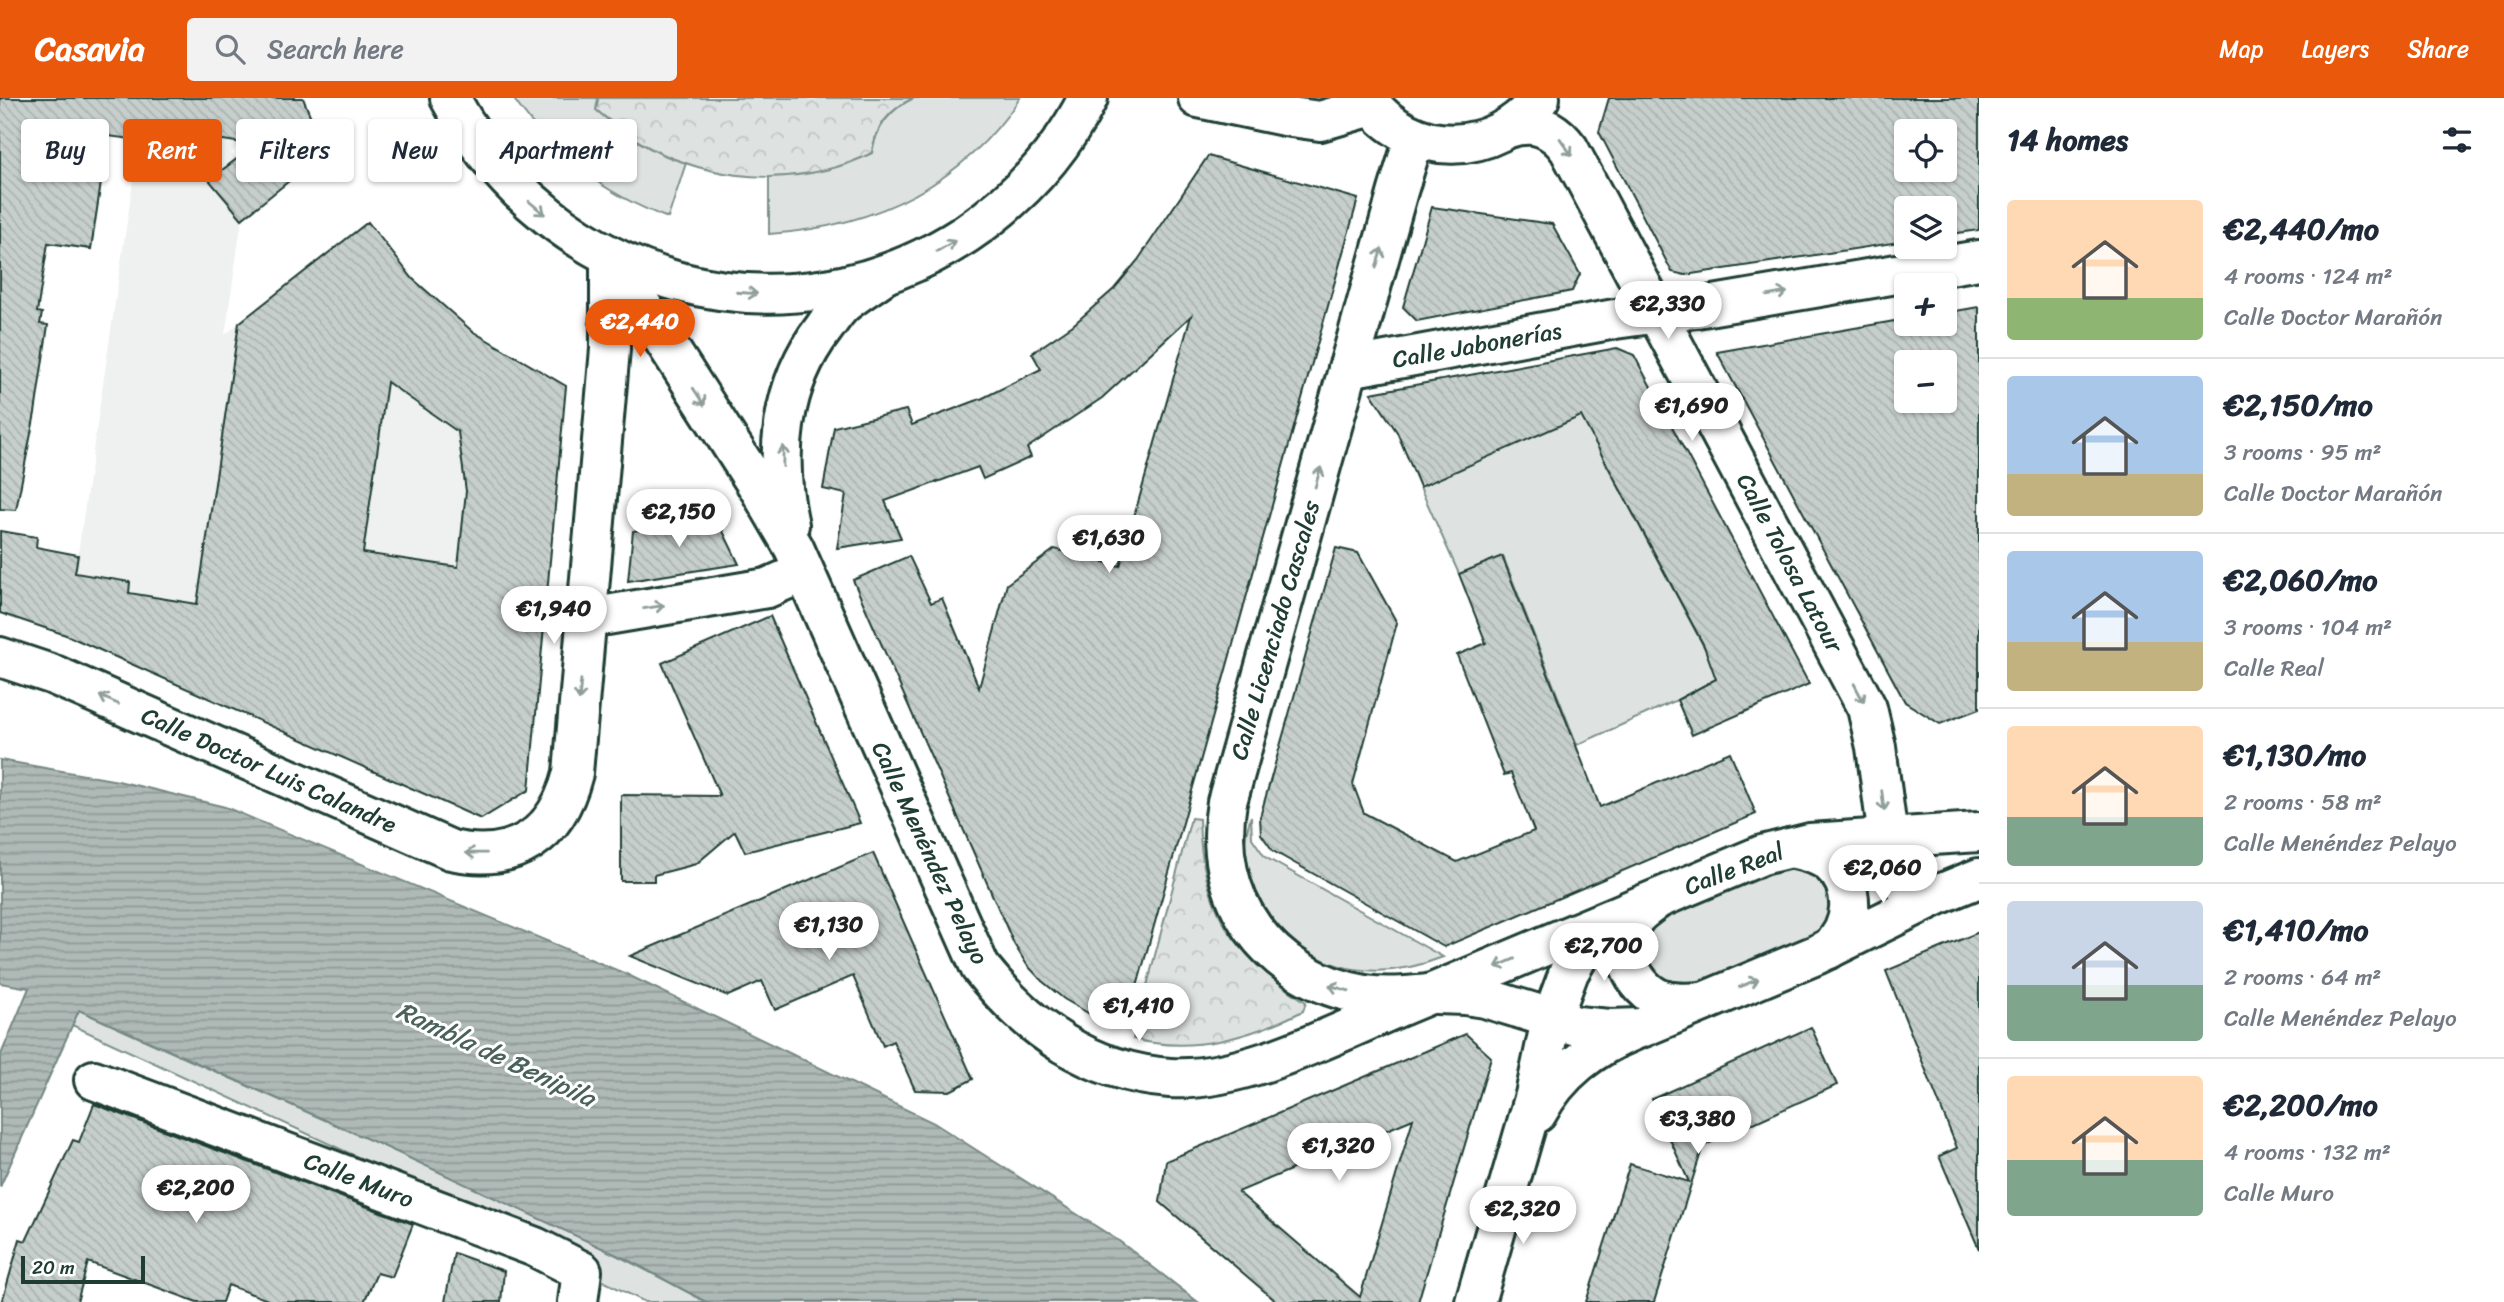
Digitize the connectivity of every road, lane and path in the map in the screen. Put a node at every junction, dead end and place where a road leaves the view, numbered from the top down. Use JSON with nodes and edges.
{"nodes":[{"id":1,"x":450,"y":98,"type":"edge"},
{"id":2,"x":1198,"y":98,"type":"edge"},
{"id":3,"x":1540,"y":98,"type":"edge"},
{"id":4,"x":1090,"y":99,"type":"edge"},
{"id":5,"x":1369,"y":102,"type":"edge"},
{"id":6,"x":1508,"y":128,"type":"junction"},
{"id":7,"x":1417,"y":138,"type":"junction"},
{"id":8,"x":611,"y":256,"type":"junction"},
{"id":9,"x":1979,"y":260,"type":"edge"},
{"id":10,"x":884,"y":275,"type":"junction"},
{"id":11,"x":1655,"y":313,"type":"junction"},
{"id":12,"x":1348,"y":369,"type":"junction"},
{"id":13,"x":799,"y":560,"type":"junction"},
{"id":14,"x":587,"y":613,"type":"junction"},
{"id":15,"x":0,"y":657,"type":"edge"},
{"id":16,"x":1979,"y":832,"type":"edge"},
{"id":17,"x":1888,"y":838,"type":"junction"},
{"id":18,"x":1787,"y":848,"type":"junction"},
{"id":19,"x":1979,"y":878,"type":"edge"},
{"id":20,"x":1942,"y":893,"type":"junction"},
{"id":21,"x":1658,"y":898,"type":"junction"},
{"id":22,"x":1613,"y":918,"type":"junction"},
{"id":23,"x":1829,"y":949,"type":"junction"},
{"id":24,"x":1431,"y":994,"type":"junction"},
{"id":25,"x":1705,"y":1001,"type":"junction"},
{"id":26,"x":1504,"y":1006,"type":"junction"},
{"id":27,"x":1551,"y":1020,"type":"junction"},
{"id":28,"x":1641,"y":1028,"type":"junction"},
{"id":29,"x":94,"y":1080,"type":"dead end"},
{"id":30,"x":1535,"y":1095,"type":"junction"},
{"id":31,"x":1513,"y":1174,"type":"junction"},
{"id":32,"x":580,"y":1286,"type":"edge"},
{"id":33,"x":1475,"y":1302,"type":"edge"}],
"edges":[{"from":1,"to":8,"type":"street","one_way":true},
{"from":2,"to":5,"type":"street"},
{"from":3,"to":6,"type":"street"},
{"from":10,"to":4,"type":"street","one_way":true},
{"from":5,"to":7,"type":"street"},
{"from":6,"to":7,"type":"street"},
{"from":6,"to":11,"type":"street","name":"Calle Tolosa Latour","one_way":true},
{"from":12,"to":7,"type":"street","name":"Calle Licenciado Cascales","one_way":true},
{"from":8,"to":10,"type":"street","one_way":true},
{"from":8,"to":13,"type":"street","one_way":true},
{"from":8,"to":14,"type":"street"},
{"from":11,"to":9,"type":"street","name":"Calle Jabonerías","one_way":true},
{"from":13,"to":10,"type":"street","one_way":true},
{"from":11,"to":12,"type":"street","name":"Calle Jabonerías"},
{"from":11,"to":17,"type":"street","name":"Calle Tolosa Latour","one_way":true},
{"from":24,"to":12,"type":"street","name":"Calle Licenciado Cascales","one_way":true},
{"from":14,"to":13,"type":"street","one_way":true},
{"from":13,"to":24,"type":"street","name":"Calle Menéndez Pelayo"},
{"from":14,"to":15,"type":"street","name":"Calle Doctor Luis Calandre","one_way":true},
{"from":16,"to":17,"type":"street","name":"Calle Real"},
{"from":17,"to":18,"type":"street","name":"Calle Real"},
{"from":17,"to":20,"type":"street","name":"Calle Tolosa Latour"},
{"from":18,"to":21,"type":"street","name":"Calle Real"},
{"from":18,"to":23,"type":"street"},
{"from":19,"to":20,"type":"street","name":"Calle Real"},
{"from":20,"to":23,"type":"street","name":"Calle Real"},
{"from":21,"to":22,"type":"street","name":"Calle Real"},
{"from":21,"to":25,"type":"street","name":"Calle Real"},
{"from":22,"to":24,"type":"street","name":"Calle Real","one_way":true},
{"from":22,"to":27,"type":"street","name":"Calle Real"},
{"from":25,"to":23,"type":"street","name":"Calle Real","one_way":true},
{"from":24,"to":26,"type":"street"},
{"from":25,"to":28,"type":"street","name":"Calle Real"},
{"from":26,"to":27,"type":"street"},
{"from":26,"to":30,"type":"street"},
{"from":27,"to":28,"type":"street","name":"Calle Real"},
{"from":27,"to":30,"type":"street"},
{"from":28,"to":31,"type":"street"},
{"from":29,"to":32,"type":"street","name":"Calle Muro"},
{"from":30,"to":31,"type":"street"},
{"from":31,"to":33,"type":"street"}]}
